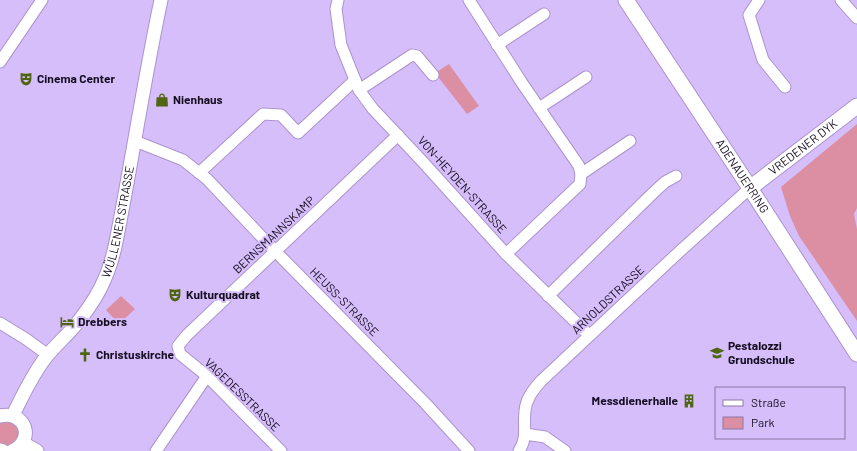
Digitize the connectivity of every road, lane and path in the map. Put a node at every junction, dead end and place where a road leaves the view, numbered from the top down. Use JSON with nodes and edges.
{"nodes":[{"id":1,"x":42,"y":0,"type":"edge"},
{"id":2,"x":161,"y":0,"type":"edge"},
{"id":3,"x":338,"y":0,"type":"edge"},
{"id":4,"x":469,"y":0,"type":"edge"},
{"id":5,"x":626,"y":0,"type":"edge"},
{"id":6,"x":759,"y":0,"type":"edge"},
{"id":7,"x":841,"y":0,"type":"edge"},
{"id":8,"x":544,"y":14,"type":"dead end"},
{"id":9,"x":857,"y":18,"type":"edge"},
{"id":10,"x":497,"y":45,"type":"junction"},
{"id":11,"x":0,"y":62,"type":"edge"},
{"id":12,"x":433,"y":75,"type":"dead end"},
{"id":13,"x":586,"y":77,"type":"dead end"},
{"id":14,"x":357,"y":85,"type":"junction"},
{"id":15,"x":785,"y":87,"type":"dead end"},
{"id":16,"x":857,"y":106,"type":"edge"},
{"id":17,"x":539,"y":108,"type":"junction"},
{"id":18,"x":398,"y":135,"type":"junction"},
{"id":19,"x":135,"y":141,"type":"junction"},
{"id":20,"x":630,"y":141,"type":"dead end"},
{"id":21,"x":199,"y":173,"type":"junction"},
{"id":22,"x":581,"y":174,"type":"junction"},
{"id":23,"x":676,"y":176,"type":"dead end"},
{"id":24,"x":750,"y":188,"type":"junction"},
{"id":25,"x":275,"y":251,"type":"junction"},
{"id":26,"x":506,"y":254,"type":"junction"},
{"id":27,"x":548,"y":296,"type":"junction"},
{"id":28,"x":0,"y":323,"type":"edge"},
{"id":29,"x":588,"y":335,"type":"junction"},
{"id":30,"x":857,"y":354,"type":"edge"},
{"id":31,"x":48,"y":355,"type":"junction"},
{"id":32,"x":184,"y":358,"type":"joint"},
{"id":33,"x":207,"y":376,"type":"junction"},
{"id":34,"x":6,"y":416,"type":"edge"},
{"id":35,"x":525,"y":434,"type":"junction"},
{"id":36,"x":23,"y":443,"type":"junction"},
{"id":37,"x":12,"y":451,"type":"edge"},
{"id":38,"x":37,"y":451,"type":"edge"},
{"id":39,"x":156,"y":451,"type":"edge"},
{"id":40,"x":281,"y":451,"type":"edge"},
{"id":41,"x":469,"y":451,"type":"edge"},
{"id":42,"x":518,"y":451,"type":"edge"},
{"id":43,"x":565,"y":451,"type":"edge"}],
"edges":[{"from":1,"to":11,"type":"street"},
{"from":2,"to":19,"type":"street","name":"WÜLLENER STRASSE"},
{"from":3,"to":14,"type":"street","name":"VON-HEYDEN-STRASSE"},
{"from":4,"to":10,"type":"street"},
{"from":5,"to":24,"type":"main road","name":"ADENAUERRING"},
{"from":6,"to":15,"type":"street"},
{"from":7,"to":9,"type":"street"},
{"from":8,"to":10,"type":"street"},
{"from":10,"to":17,"type":"street"},
{"from":12,"to":14,"type":"street"},
{"from":13,"to":17,"type":"street"},
{"from":14,"to":18,"type":"street","name":"VON-HEYDEN-STRASSE"},
{"from":14,"to":21,"type":"street"},
{"from":16,"to":24,"type":"main road","name":"VREDENER DYK"},
{"from":17,"to":22,"type":"street"},
{"from":18,"to":25,"type":"street","name":"BERNSMANNSKAMP"},
{"from":18,"to":26,"type":"street","name":"VON-HEYDEN-STRASSE"},
{"from":19,"to":21,"type":"street","name":"HEUSS-STRASSE"},
{"from":19,"to":31,"type":"street","name":"WÜLLENER STRASSE"},
{"from":20,"to":22,"type":"street"},
{"from":21,"to":25,"type":"street","name":"HEUSS-STRASSE"},
{"from":22,"to":26,"type":"street"},
{"from":23,"to":27,"type":"street"},
{"from":24,"to":29,"type":"street","name":"ARNOLDSTRASSE"},
{"from":24,"to":30,"type":"main road","name":"ADENAUERRING"},
{"from":25,"to":32,"type":"street","name":"BERNSMANNSKAMP"},
{"from":25,"to":41,"type":"street","name":"HEUSS-STRASSE"},
{"from":26,"to":27,"type":"street","name":"VON-HEYDEN-STRASSE"},
{"from":27,"to":29,"type":"street","name":"VON-HEYDEN-STRASSE"},
{"from":28,"to":31,"type":"street"},
{"from":29,"to":35,"type":"street","name":"ARNOLDSTRASSE"},
{"from":31,"to":34,"type":"street","name":"WÜLLENER STRASSE"},
{"from":32,"to":33,"type":"street","name":"VAGEDESSTRASSE"},
{"from":33,"to":39,"type":"street"},
{"from":33,"to":40,"type":"street","name":"VAGEDESSTRASSE"},
{"from":34,"to":36,"type":"street"},
{"from":35,"to":42,"type":"street","name":"ARNOLDSTRASSE"},
{"from":35,"to":43,"type":"street"},
{"from":36,"to":37,"type":"street"},
{"from":36,"to":38,"type":"street"}]}
